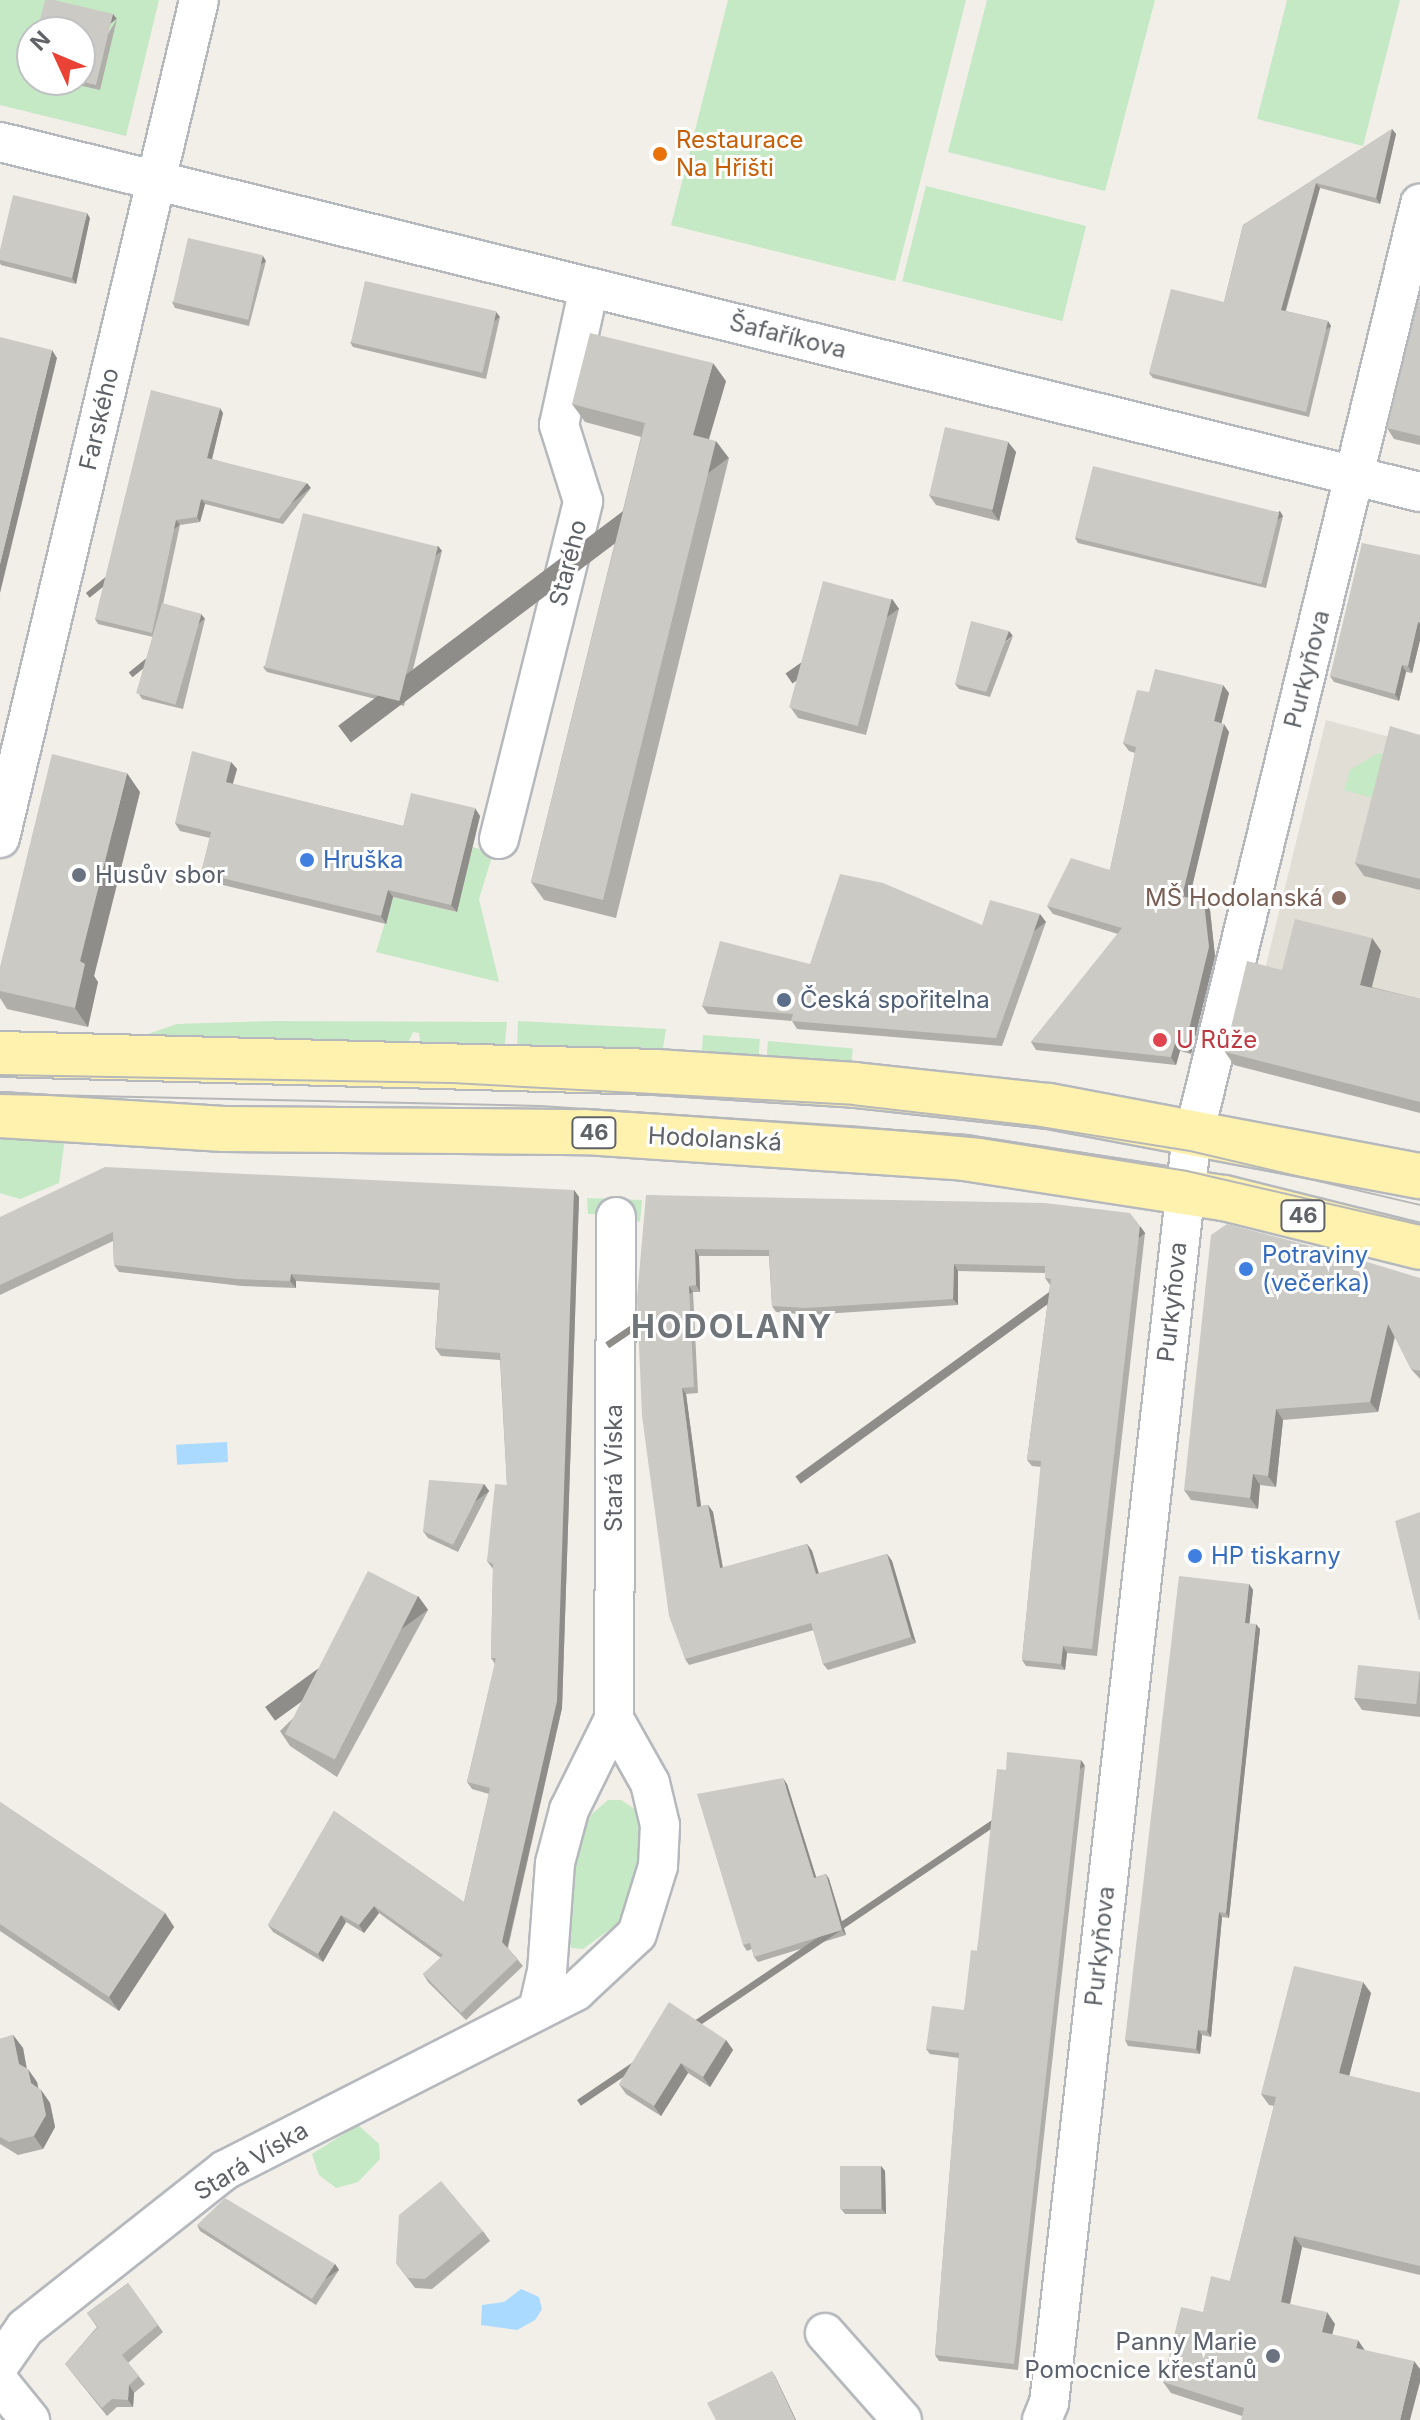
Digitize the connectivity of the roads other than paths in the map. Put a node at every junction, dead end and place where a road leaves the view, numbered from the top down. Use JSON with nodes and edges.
{"nodes":[{"id":1,"x":199,"y":0,"type":"edge"},
{"id":2,"x":0,"y":142,"type":"edge"},
{"id":3,"x":155,"y":180,"type":"junction"},
{"id":4,"x":1420,"y":204,"type":"edge"},
{"id":5,"x":589,"y":287,"type":"junction"},
{"id":6,"x":1354,"y":475,"type":"junction"},
{"id":7,"x":1420,"y":492,"type":"edge"},
{"id":8,"x":0,"y":838,"type":"edge"},
{"id":9,"x":499,"y":839,"type":"dead end"},
{"id":10,"x":0,"y":1054,"type":"edge"},
{"id":11,"x":0,"y":1115,"type":"edge"},
{"id":12,"x":1195,"y":1131,"type":"junction"},
{"id":13,"x":1420,"y":1176,"type":"edge"},
{"id":14,"x":1184,"y":1194,"type":"junction"},
{"id":15,"x":616,"y":1217,"type":"dead end"},
{"id":16,"x":1420,"y":1247,"type":"edge"},
{"id":17,"x":614,"y":1719,"type":"junction"},
{"id":18,"x":538,"y":2010,"type":"junction"},
{"id":19,"x":13,"y":2319,"type":"edge"},
{"id":20,"x":825,"y":2333,"type":"dead end"},
{"id":21,"x":0,"y":2364,"type":"edge"},
{"id":22,"x":0,"y":2383,"type":"edge"},
{"id":23,"x":1045,"y":2412,"type":"edge"},
{"id":24,"x":30,"y":2420,"type":"edge"},
{"id":25,"x":902,"y":2420,"type":"edge"}],
"edges":[{"from":1,"to":3,"type":"street","name":"Farského"},
{"from":2,"to":3,"type":"street","name":"Šafaříkova"},
{"from":3,"to":5,"type":"street","name":"Šafaříkova"},
{"from":3,"to":8,"type":"street","name":"Farského"},
{"from":4,"to":6,"type":"street","name":"Purkyňova"},
{"from":5,"to":6,"type":"street","name":"Šafaříkova"},
{"from":5,"to":9,"type":"street","name":"Starého"},
{"from":6,"to":7,"type":"street","name":"Šafaříkova"},
{"from":6,"to":12,"type":"street","name":"Purkyňova"},
{"from":10,"to":12,"type":"main road"},
{"from":11,"to":14,"type":"main road","name":"Hodolanská","number":"46"},
{"from":12,"to":13,"type":"main road"},
{"from":12,"to":14,"type":"street","name":"Purkyňova"},
{"from":14,"to":16,"type":"main road","name":"Hodolanská","number":"46"},
{"from":14,"to":23,"type":"street","name":"Purkyňova"},
{"from":15,"to":17,"type":"street","name":"Stará Víska"},
{"from":17,"to":18,"type":"street","name":"Stará Víska"},
{"from":17,"to":18,"type":"street","name":"Stará Víska"},
{"from":18,"to":19,"type":"street","name":"Stará Víska"},
{"from":19,"to":21,"type":"street","name":"Stará Víska"},
{"from":20,"to":25,"type":"street"},
{"from":22,"to":24,"type":"street"}]}
